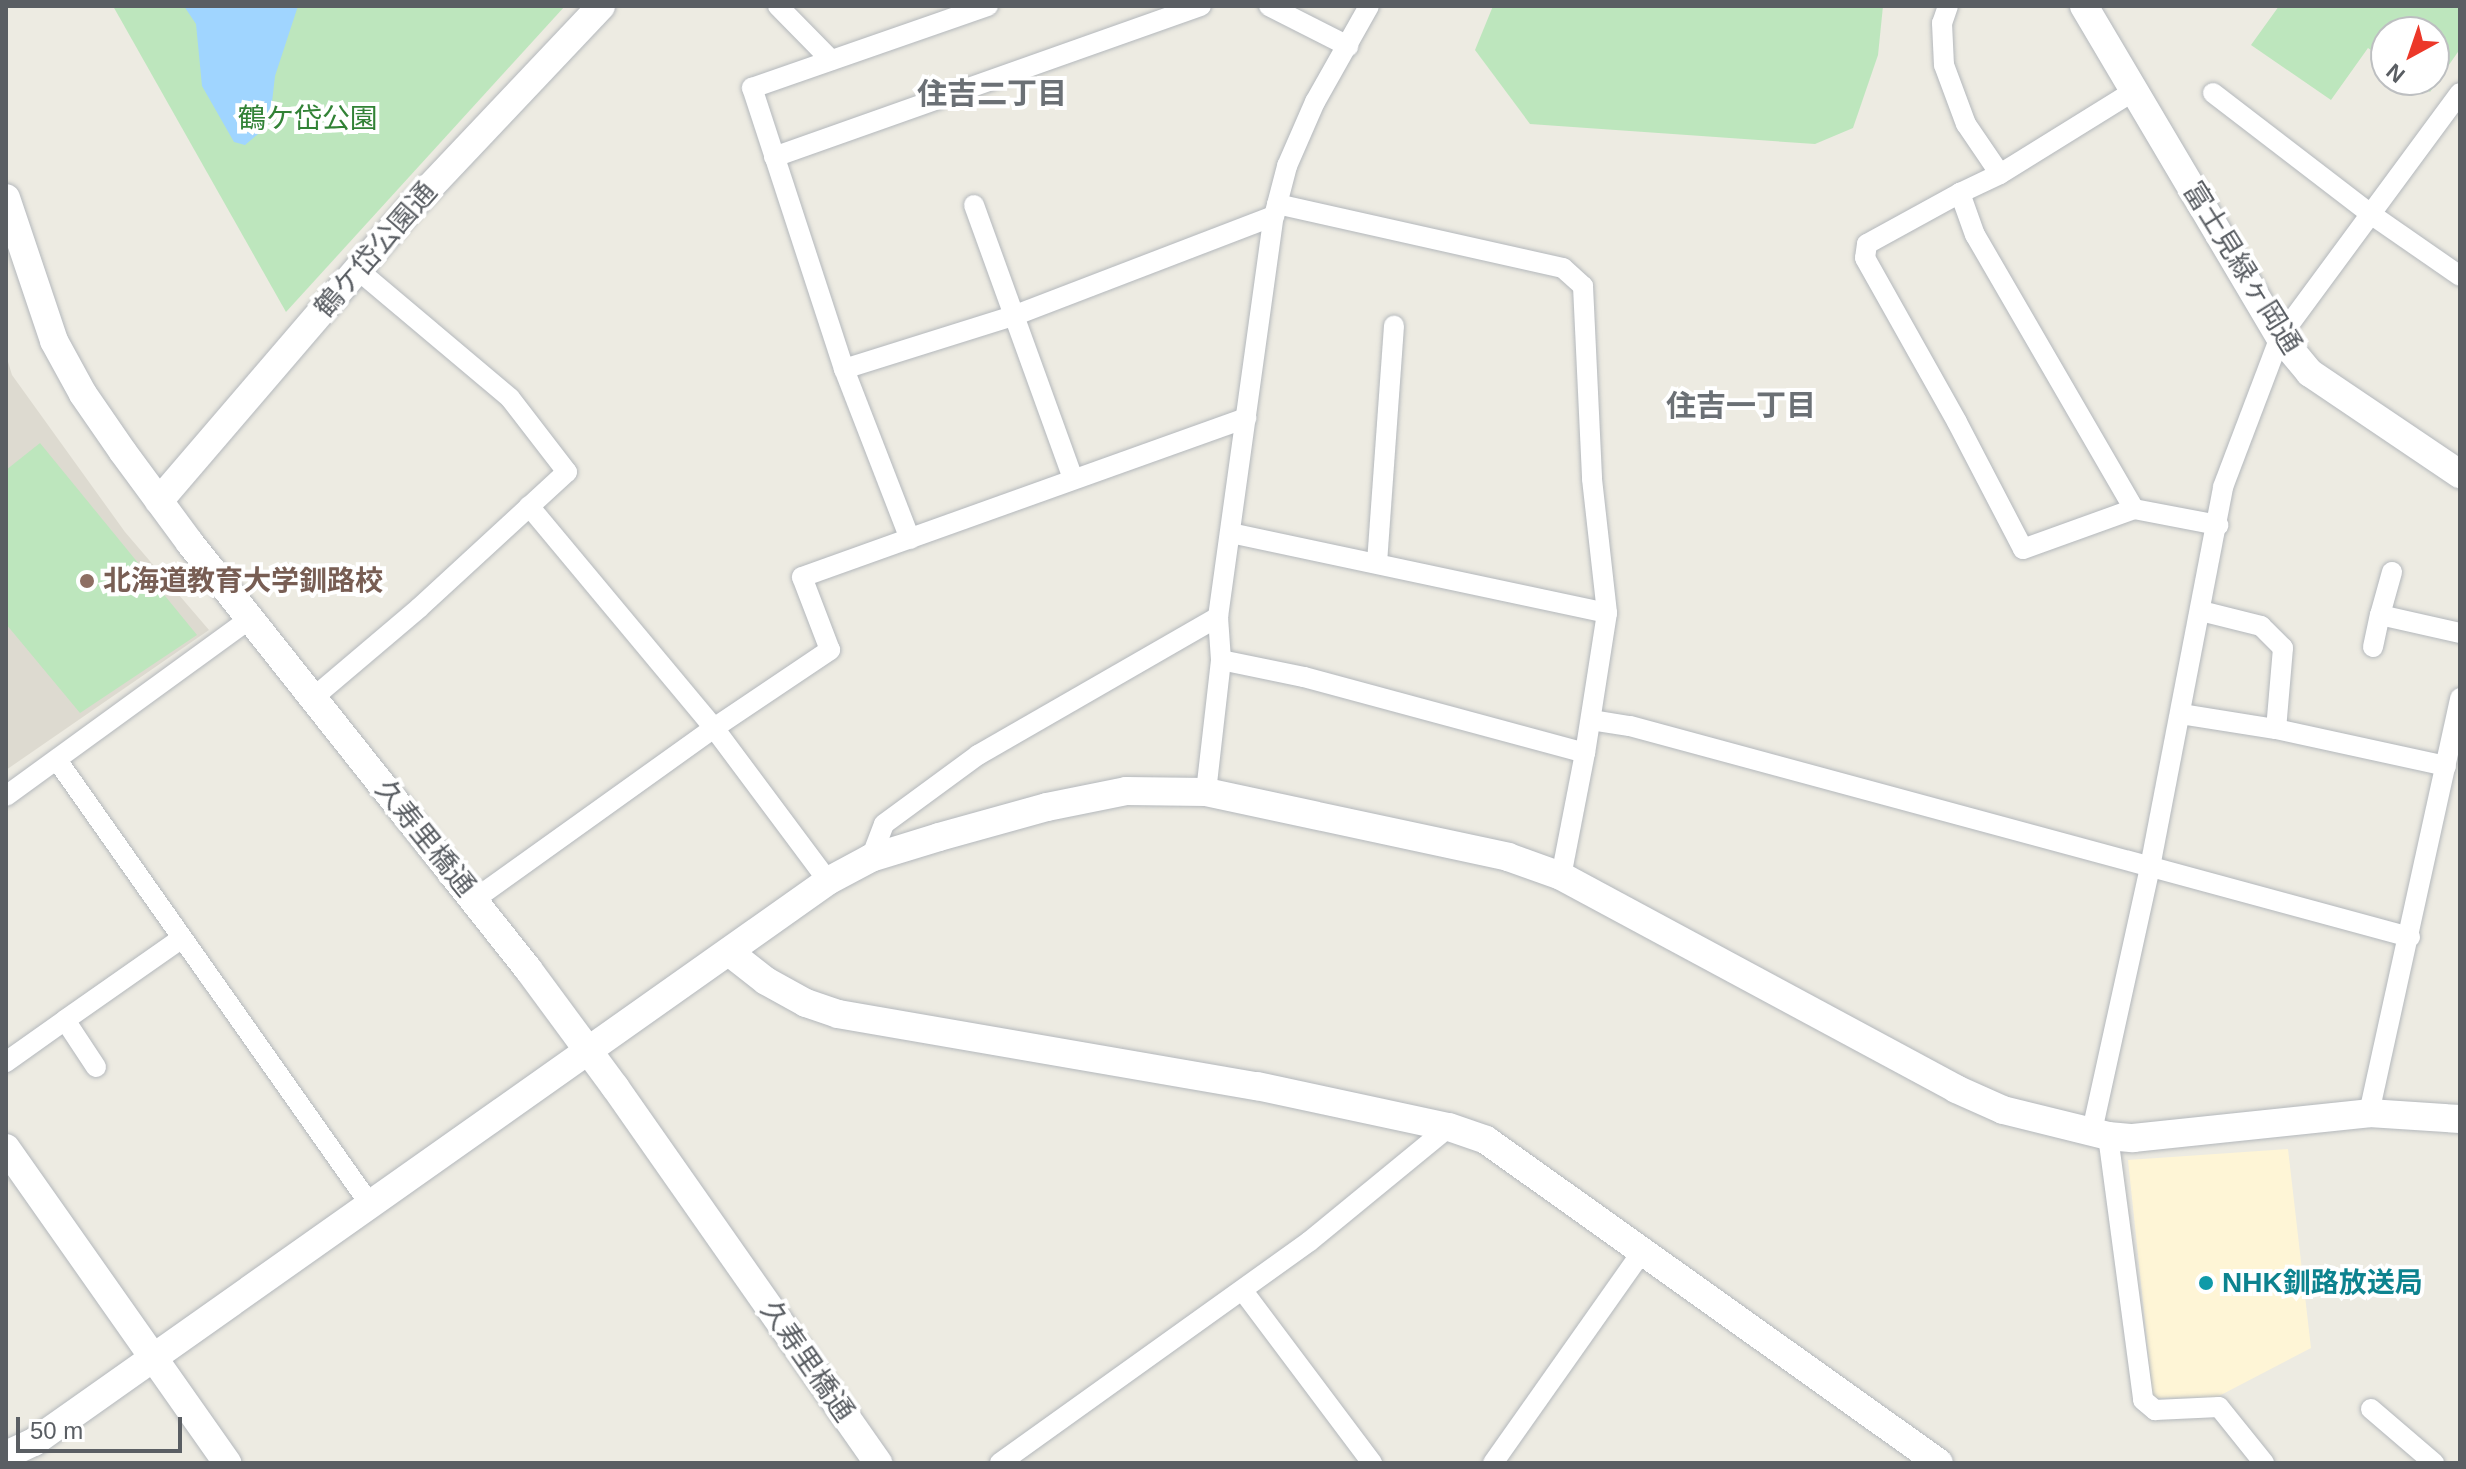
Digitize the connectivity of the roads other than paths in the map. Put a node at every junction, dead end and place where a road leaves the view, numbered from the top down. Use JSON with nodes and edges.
{"nodes":[{"id":1,"x":601,"y":6,"type":"edge"},
{"id":2,"x":778,"y":6,"type":"edge"},
{"id":3,"x":988,"y":6,"type":"edge"},
{"id":4,"x":1201,"y":6,"type":"edge"},
{"id":5,"x":1269,"y":6,"type":"edge"},
{"id":6,"x":1369,"y":6,"type":"edge"},
{"id":7,"x":1948,"y":6,"type":"edge"},
{"id":8,"x":2084,"y":6,"type":"edge"},
{"id":9,"x":1348,"y":46,"type":"junction"},
{"id":10,"x":831,"y":60,"type":"junction"},
{"id":11,"x":2134,"y":91,"type":"junction"},
{"id":12,"x":2213,"y":93,"type":"dead end"},
{"id":13,"x":2460,"y":93,"type":"edge"},
{"id":14,"x":774,"y":157,"type":"junction"},
{"id":15,"x":2000,"y":174,"type":"junction"},
{"id":16,"x":1960,"y":193,"type":"junction"},
{"id":17,"x":6,"y":198,"type":"edge"},
{"id":18,"x":974,"y":205,"type":"dead end"},
{"id":19,"x":1275,"y":210,"type":"junction"},
{"id":20,"x":2372,"y":215,"type":"junction"},
{"id":21,"x":357,"y":269,"type":"junction"},
{"id":22,"x":2460,"y":276,"type":"edge"},
{"id":23,"x":1013,"y":316,"type":"junction"},
{"id":24,"x":1394,"y":326,"type":"dead end"},
{"id":25,"x":2280,"y":337,"type":"junction"},
{"id":26,"x":844,"y":369,"type":"junction"},
{"id":27,"x":1246,"y":418,"type":"junction"},
{"id":28,"x":2458,"y":469,"type":"edge"},
{"id":29,"x":1073,"y":478,"type":"junction"},
{"id":30,"x":159,"y":501,"type":"junction"},
{"id":31,"x":529,"y":506,"type":"junction"},
{"id":32,"x":2134,"y":509,"type":"junction"},
{"id":33,"x":2218,"y":525,"type":"junction"},
{"id":34,"x":1231,"y":533,"type":"junction"},
{"id":35,"x":910,"y":539,"type":"junction"},
{"id":36,"x":1377,"y":563,"type":"junction"},
{"id":37,"x":2392,"y":572,"type":"dead end"},
{"id":38,"x":2201,"y":611,"type":"junction"},
{"id":39,"x":1607,"y":613,"type":"junction"},
{"id":40,"x":2380,"y":615,"type":"junction"},
{"id":41,"x":1218,"y":617,"type":"junction"},
{"id":42,"x":250,"y":619,"type":"junction"},
{"id":43,"x":2460,"y":633,"type":"edge"},
{"id":44,"x":2373,"y":647,"type":"dead end"},
{"id":45,"x":1221,"y":660,"type":"junction"},
{"id":46,"x":313,"y":698,"type":"junction"},
{"id":47,"x":2460,"y":698,"type":"edge"},
{"id":48,"x":2181,"y":714,"type":"junction"},
{"id":49,"x":1591,"y":720,"type":"junction"},
{"id":50,"x":714,"y":728,"type":"junction"},
{"id":51,"x":2276,"y":729,"type":"junction"},
{"id":52,"x":1585,"y":753,"type":"junction"},
{"id":53,"x":57,"y":760,"type":"junction"},
{"id":54,"x":2446,"y":766,"type":"junction"},
{"id":55,"x":1206,"y":792,"type":"junction"},
{"id":56,"x":6,"y":796,"type":"edge"},
{"id":57,"x":871,"y":858,"type":"junction"},
{"id":58,"x":2150,"y":867,"type":"junction"},
{"id":59,"x":1561,"y":876,"type":"junction"},
{"id":60,"x":828,"y":881,"type":"junction"},
{"id":61,"x":475,"y":899,"type":"junction"},
{"id":62,"x":2410,"y":937,"type":"junction"},
{"id":63,"x":182,"y":938,"type":"junction"},
{"id":64,"x":729,"y":952,"type":"junction"},
{"id":65,"x":65,"y":1020,"type":"junction"},
{"id":66,"x":587,"y":1049,"type":"junction"},
{"id":67,"x":6,"y":1062,"type":"edge"},
{"id":68,"x":96,"y":1067,"type":"dead end"},
{"id":69,"x":2369,"y":1113,"type":"junction"},
{"id":70,"x":2459,"y":1116,"type":"edge"},
{"id":71,"x":1449,"y":1127,"type":"junction"},
{"id":72,"x":2100,"y":1134,"type":"junction"},
{"id":73,"x":6,"y":1148,"type":"edge"},
{"id":74,"x":369,"y":1203,"type":"junction"},
{"id":75,"x":1642,"y":1252,"type":"junction"},
{"id":76,"x":1243,"y":1291,"type":"junction"},
{"id":77,"x":151,"y":1356,"type":"junction"},
{"id":78,"x":2371,"y":1409,"type":"dead end"},
{"id":79,"x":6,"y":1455,"type":"edge"},
{"id":80,"x":227,"y":1463,"type":"edge"},
{"id":81,"x":878,"y":1463,"type":"edge"},
{"id":82,"x":1000,"y":1463,"type":"edge"},
{"id":83,"x":1372,"y":1463,"type":"edge"},
{"id":84,"x":1493,"y":1463,"type":"edge"},
{"id":85,"x":1939,"y":1463,"type":"edge"},
{"id":86,"x":2264,"y":1463,"type":"edge"},
{"id":87,"x":2434,"y":1463,"type":"edge"}],
"edges":[{"from":1,"to":21,"type":"street","name":"鶴ケ岱公園通"},
{"from":2,"to":10,"type":"street"},
{"from":3,"to":10,"type":"street"},
{"from":4,"to":14,"type":"street"},
{"from":5,"to":9,"type":"street"},
{"from":6,"to":9,"type":"street"},
{"from":7,"to":15,"type":"street"},
{"from":8,"to":11,"type":"street","name":"富士見緑ヶ岡通"},
{"from":9,"to":19,"type":"street"},
{"from":10,"to":14,"type":"street"},
{"from":11,"to":15,"type":"street"},
{"from":11,"to":25,"type":"street","name":"富士見緑ヶ岡通"},
{"from":12,"to":20,"type":"street"},
{"from":13,"to":20,"type":"street"},
{"from":14,"to":26,"type":"street"},
{"from":15,"to":16,"type":"street"},
{"from":16,"to":32,"type":"street"},
{"from":16,"to":32,"type":"street"},
{"from":17,"to":30,"type":"street","name":"久寿里橋通"},
{"from":18,"to":23,"type":"street"},
{"from":19,"to":23,"type":"street"},
{"from":19,"to":27,"type":"street"},
{"from":19,"to":39,"type":"street"},
{"from":20,"to":22,"type":"street"},
{"from":20,"to":25,"type":"street"},
{"from":21,"to":30,"type":"street","name":"鶴ケ岱公園通"},
{"from":21,"to":31,"type":"street"},
{"from":23,"to":26,"type":"street"},
{"from":23,"to":29,"type":"street"},
{"from":24,"to":36,"type":"street"},
{"from":25,"to":28,"type":"street","name":"富士見緑ヶ岡通"},
{"from":25,"to":33,"type":"street"},
{"from":26,"to":35,"type":"street"},
{"from":27,"to":29,"type":"street"},
{"from":27,"to":34,"type":"street"},
{"from":29,"to":35,"type":"street"},
{"from":30,"to":42,"type":"street","name":"久寿里橋通"},
{"from":31,"to":46,"type":"street"},
{"from":31,"to":50,"type":"street"},
{"from":32,"to":33,"type":"street"},
{"from":33,"to":38,"type":"street"},
{"from":34,"to":36,"type":"street"},
{"from":34,"to":41,"type":"street"},
{"from":35,"to":50,"type":"street"},
{"from":36,"to":39,"type":"street"},
{"from":37,"to":40,"type":"street"},
{"from":38,"to":48,"type":"street"},
{"from":38,"to":51,"type":"street"},
{"from":39,"to":49,"type":"street"},
{"from":40,"to":43,"type":"street"},
{"from":40,"to":44,"type":"street"},
{"from":41,"to":45,"type":"street"},
{"from":41,"to":57,"type":"street"},
{"from":42,"to":46,"type":"street","name":"久寿里橋通"},
{"from":42,"to":53,"type":"street"},
{"from":45,"to":52,"type":"street"},
{"from":45,"to":55,"type":"street"},
{"from":46,"to":61,"type":"street","name":"久寿里橋通"},
{"from":47,"to":54,"type":"street"},
{"from":48,"to":51,"type":"street"},
{"from":48,"to":58,"type":"street"},
{"from":49,"to":52,"type":"street"},
{"from":49,"to":58,"type":"street"},
{"from":50,"to":60,"type":"street"},
{"from":50,"to":61,"type":"street"},
{"from":51,"to":54,"type":"street"},
{"from":52,"to":59,"type":"street"},
{"from":53,"to":56,"type":"street"},
{"from":53,"to":63,"type":"street"},
{"from":54,"to":62,"type":"street"},
{"from":55,"to":57,"type":"street"},
{"from":55,"to":59,"type":"street"},
{"from":57,"to":60,"type":"street"},
{"from":58,"to":62,"type":"street"},
{"from":58,"to":72,"type":"street"},
{"from":59,"to":72,"type":"street"},
{"from":60,"to":64,"type":"street"},
{"from":61,"to":66,"type":"street","name":"久寿里橋通"},
{"from":62,"to":69,"type":"street"},
{"from":63,"to":65,"type":"street"},
{"from":63,"to":74,"type":"street"},
{"from":64,"to":66,"type":"street"},
{"from":64,"to":71,"type":"street"},
{"from":65,"to":67,"type":"street"},
{"from":65,"to":68,"type":"street"},
{"from":66,"to":74,"type":"street"},
{"from":66,"to":81,"type":"street","name":"久寿里橋通"},
{"from":69,"to":70,"type":"street"},
{"from":69,"to":72,"type":"street"},
{"from":71,"to":75,"type":"street"},
{"from":71,"to":76,"type":"street"},
{"from":72,"to":86,"type":"street"},
{"from":73,"to":77,"type":"street"},
{"from":74,"to":77,"type":"street"},
{"from":75,"to":84,"type":"street"},
{"from":75,"to":85,"type":"street"},
{"from":76,"to":82,"type":"street"},
{"from":76,"to":83,"type":"street"},
{"from":77,"to":79,"type":"street"},
{"from":77,"to":80,"type":"street"},
{"from":78,"to":87,"type":"street"}]}
